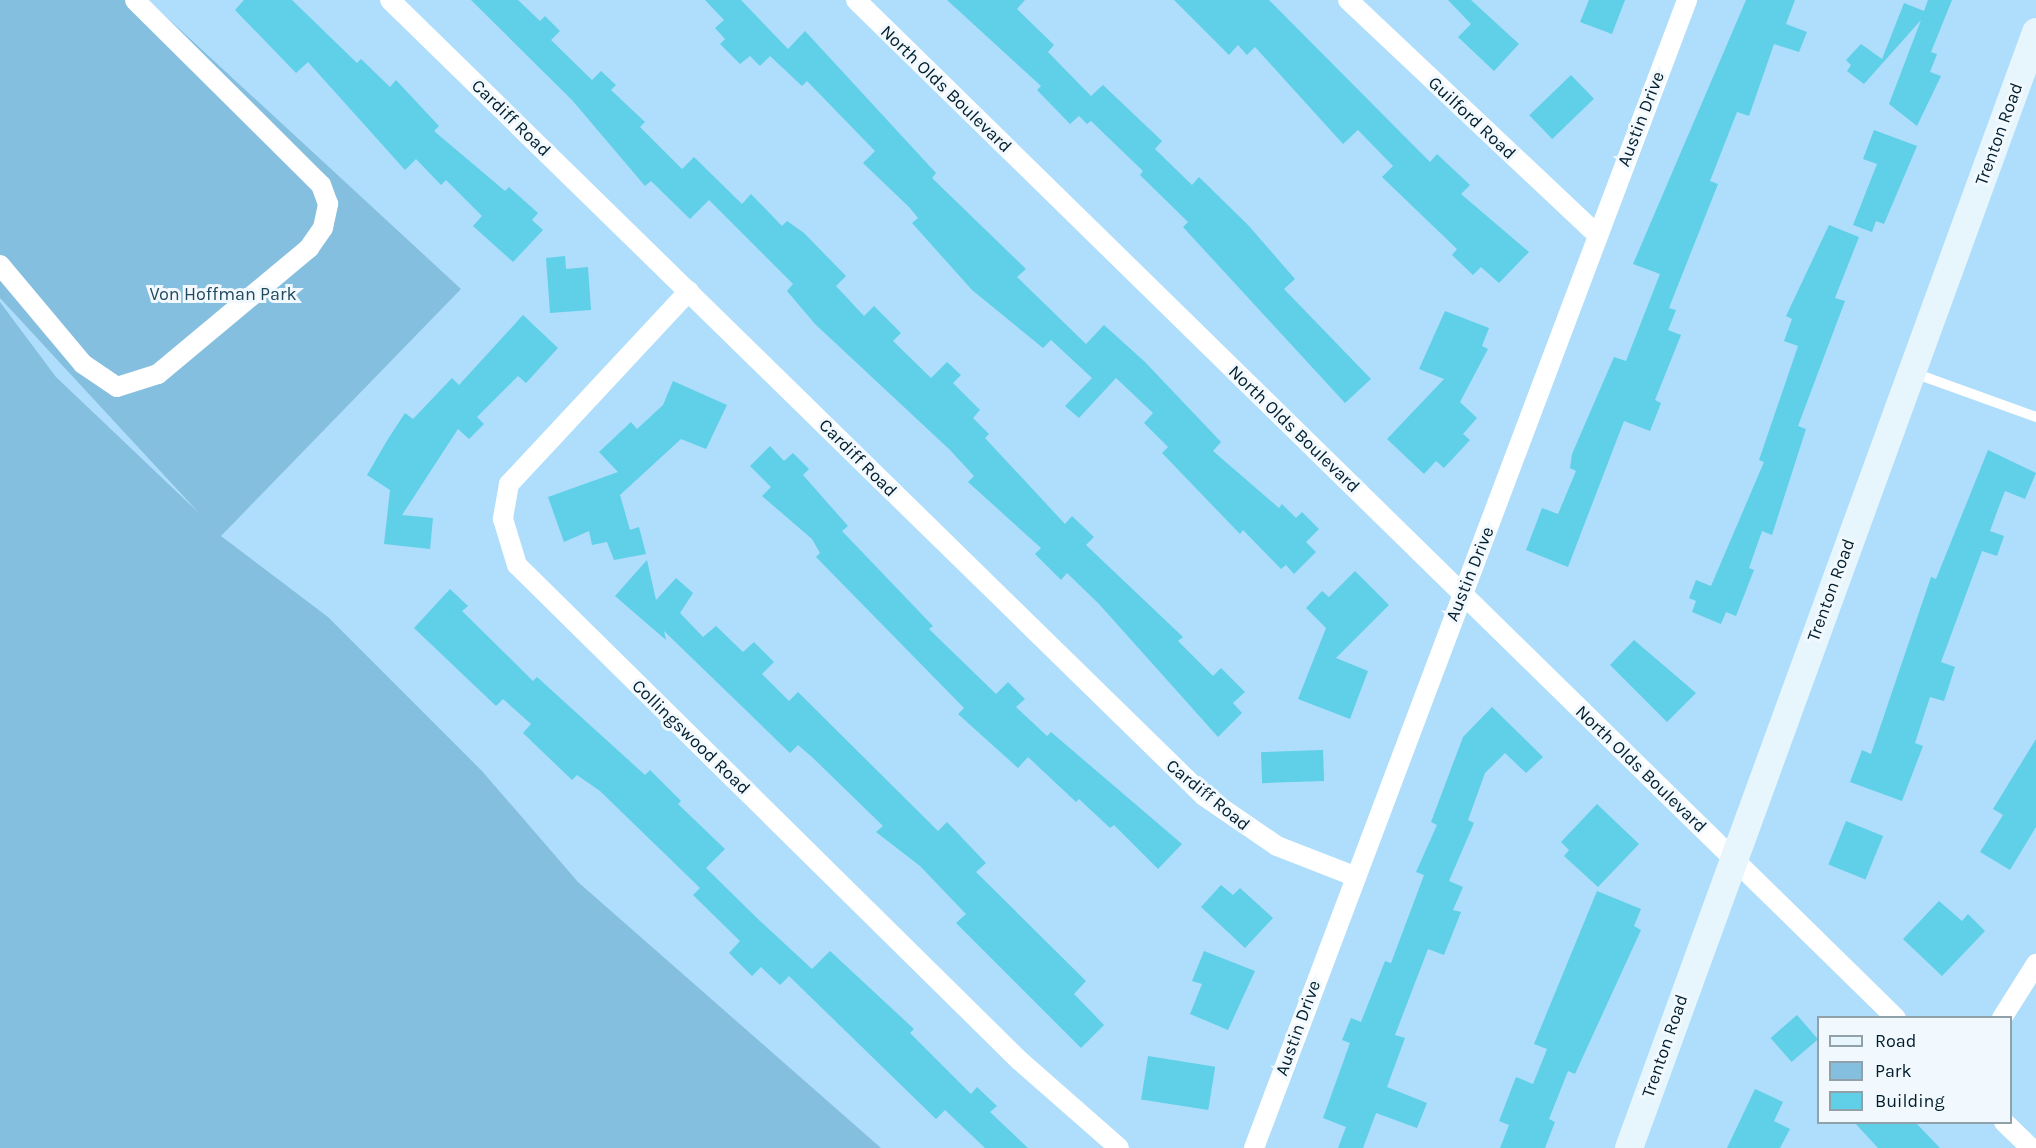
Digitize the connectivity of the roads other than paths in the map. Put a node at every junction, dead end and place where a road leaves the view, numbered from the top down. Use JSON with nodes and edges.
{"nodes":[{"id":1,"x":135,"y":0,"type":"edge"},
{"id":2,"x":390,"y":0,"type":"edge"},
{"id":3,"x":856,"y":0,"type":"edge"},
{"id":4,"x":1348,"y":0,"type":"edge"},
{"id":5,"x":1687,"y":0,"type":"edge"},
{"id":6,"x":2036,"y":32,"type":"edge"},
{"id":7,"x":1597,"y":235,"type":"junction"},
{"id":8,"x":0,"y":265,"type":"edge"},
{"id":9,"x":690,"y":291,"type":"junction"},
{"id":10,"x":1911,"y":372,"type":"junction"},
{"id":11,"x":2036,"y":417,"type":"edge"},
{"id":12,"x":1462,"y":593,"type":"junction"},
{"id":13,"x":1731,"y":857,"type":"junction"},
{"id":14,"x":1354,"y":876,"type":"junction"},
{"id":15,"x":2036,"y":964,"type":"edge"},
{"id":16,"x":1895,"y":1016,"type":"edge"},
{"id":17,"x":2003,"y":1016,"type":"edge"},
{"id":18,"x":2006,"y":1124,"type":"edge"},
{"id":19,"x":1119,"y":1148,"type":"edge"},
{"id":20,"x":1254,"y":1148,"type":"edge"},
{"id":21,"x":1629,"y":1148,"type":"edge"},
{"id":22,"x":2031,"y":1148,"type":"edge"}],
"edges":[{"from":1,"to":8,"type":"street"},
{"from":2,"to":9,"type":"street","name":"Cardiff Road"},
{"from":3,"to":12,"type":"street","name":"North Olds Boulevard"},
{"from":4,"to":7,"type":"street","name":"Guilford Road"},
{"from":5,"to":7,"type":"street","name":"Austin Drive"},
{"from":6,"to":10,"type":"main road","name":"Trenton Road"},
{"from":7,"to":12,"type":"street","name":"Austin Drive"},
{"from":9,"to":14,"type":"street","name":"Cardiff Road"},
{"from":9,"to":19,"type":"street","name":"Collingswood Road"},
{"from":10,"to":11,"type":"lane"},
{"from":10,"to":13,"type":"main road","name":"Trenton Road"},
{"from":12,"to":13,"type":"street","name":"North Olds Boulevard"},
{"from":12,"to":14,"type":"street","name":"Austin Drive"},
{"from":13,"to":16,"type":"street","name":"North Olds Boulevard"},
{"from":13,"to":21,"type":"main road","name":"Trenton Road"},
{"from":14,"to":20,"type":"street","name":"Austin Drive"},
{"from":15,"to":17,"type":"street"},
{"from":18,"to":22,"type":"street"}]}
